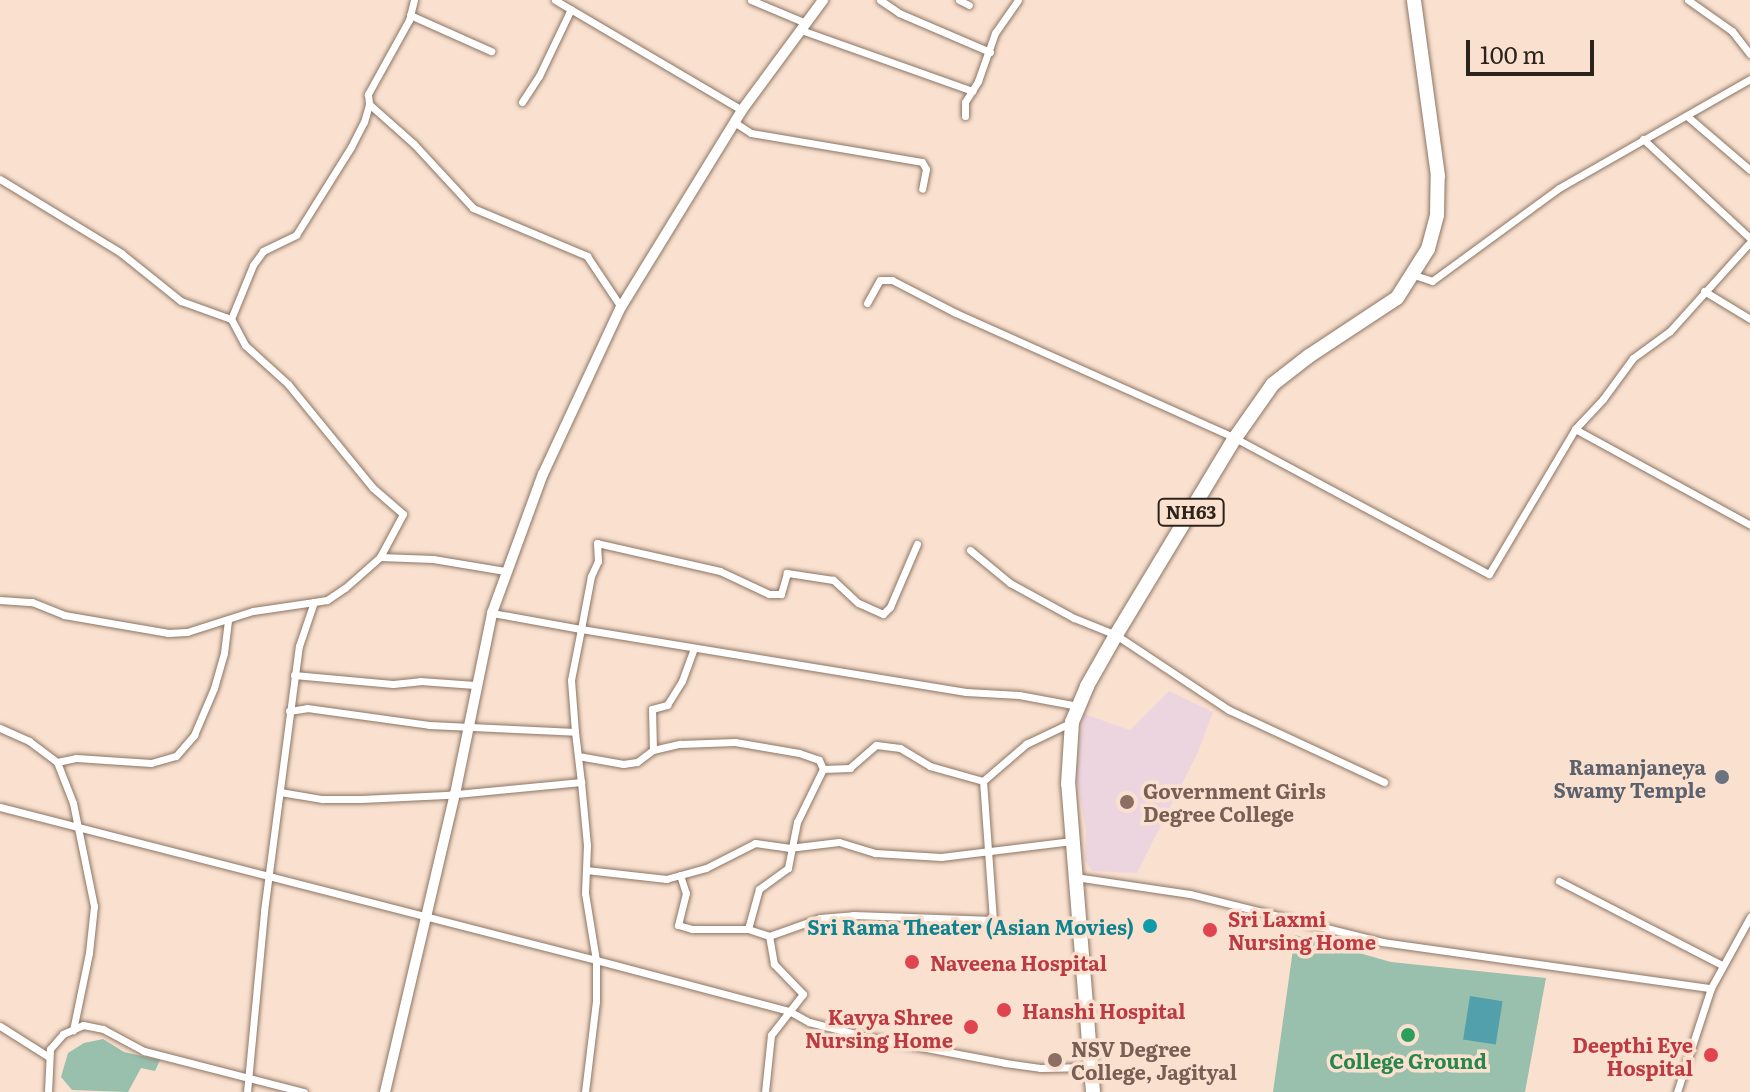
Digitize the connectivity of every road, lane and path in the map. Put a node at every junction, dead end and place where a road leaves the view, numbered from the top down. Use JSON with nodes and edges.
{"nodes":[{"id":1,"x":414,"y":0,"type":"edge"},
{"id":2,"x":555,"y":0,"type":"edge"},
{"id":3,"x":751,"y":0,"type":"edge"},
{"id":4,"x":823,"y":0,"type":"edge"},
{"id":5,"x":880,"y":0,"type":"edge"},
{"id":6,"x":959,"y":0,"type":"edge"},
{"id":7,"x":1018,"y":0,"type":"edge"},
{"id":8,"x":1414,"y":0,"type":"edge"},
{"id":9,"x":1688,"y":0,"type":"edge"},
{"id":10,"x":969,"y":5,"type":"dead end"},
{"id":11,"x":571,"y":9,"type":"junction"},
{"id":12,"x":410,"y":15,"type":"junction"},
{"id":13,"x":803,"y":27,"type":"junction"},
{"id":14,"x":491,"y":51,"type":"dead end"},
{"id":15,"x":990,"y":52,"type":"junction"},
{"id":16,"x":1750,"y":54,"type":"edge"},
{"id":17,"x":1750,"y":79,"type":"edge"},
{"id":18,"x":972,"y":91,"type":"junction"},
{"id":19,"x":522,"y":102,"type":"dead end"},
{"id":20,"x":369,"y":104,"type":"junction"},
{"id":21,"x":742,"y":110,"type":"junction"},
{"id":22,"x":965,"y":116,"type":"dead end"},
{"id":23,"x":1687,"y":116,"type":"junction"},
{"id":24,"x":734,"y":122,"type":"junction"},
{"id":25,"x":1643,"y":139,"type":"junction"},
{"id":26,"x":1750,"y":170,"type":"edge"},
{"id":27,"x":0,"y":179,"type":"edge"},
{"id":28,"x":922,"y":189,"type":"dead end"},
{"id":29,"x":1750,"y":240,"type":"edge"},
{"id":30,"x":1414,"y":275,"type":"junction"},
{"id":31,"x":1704,"y":291,"type":"junction"},
{"id":32,"x":867,"y":303,"type":"dead end"},
{"id":33,"x":621,"y":307,"type":"junction"},
{"id":34,"x":231,"y":319,"type":"junction"},
{"id":35,"x":1750,"y":319,"type":"edge"},
{"id":36,"x":1575,"y":429,"type":"junction"},
{"id":37,"x":1235,"y":438,"type":"junction"},
{"id":38,"x":1750,"y":525,"type":"edge"},
{"id":39,"x":917,"y":544,"type":"dead end"},
{"id":40,"x":970,"y":550,"type":"dead end"},
{"id":41,"x":380,"y":557,"type":"junction"},
{"id":42,"x":505,"y":571,"type":"junction"},
{"id":43,"x":0,"y":600,"type":"edge"},
{"id":44,"x":314,"y":602,"type":"junction"},
{"id":45,"x":492,"y":613,"type":"junction"},
{"id":46,"x":228,"y":620,"type":"junction"},
{"id":47,"x":581,"y":629,"type":"junction"},
{"id":48,"x":1116,"y":635,"type":"junction"},
{"id":49,"x":694,"y":648,"type":"junction"},
{"id":50,"x":294,"y":675,"type":"junction"},
{"id":51,"x":475,"y":685,"type":"junction"},
{"id":52,"x":1078,"y":706,"type":"junction"},
{"id":53,"x":289,"y":711,"type":"junction"},
{"id":54,"x":1072,"y":722,"type":"junction"},
{"id":55,"x":0,"y":728,"type":"edge"},
{"id":56,"x":467,"y":729,"type":"junction"},
{"id":57,"x":575,"y":732,"type":"junction"},
{"id":58,"x":653,"y":750,"type":"junction"},
{"id":59,"x":578,"y":756,"type":"junction"},
{"id":60,"x":57,"y":762,"type":"junction"},
{"id":61,"x":823,"y":769,"type":"junction"},
{"id":62,"x":983,"y":781,"type":"junction"},
{"id":63,"x":581,"y":782,"type":"junction"},
{"id":64,"x":1384,"y":782,"type":"dead end"},
{"id":65,"x":280,"y":792,"type":"junction"},
{"id":66,"x":455,"y":794,"type":"junction"},
{"id":67,"x":0,"y":807,"type":"edge"},
{"id":68,"x":77,"y":827,"type":"junction"},
{"id":69,"x":1072,"y":841,"type":"junction"},
{"id":70,"x":789,"y":848,"type":"junction"},
{"id":71,"x":988,"y":852,"type":"junction"},
{"id":72,"x":586,"y":870,"type":"junction"},
{"id":73,"x":269,"y":874,"type":"junction"},
{"id":74,"x":680,"y":875,"type":"junction"},
{"id":75,"x":1075,"y":877,"type":"junction"},
{"id":76,"x":1559,"y":881,"type":"dead end"},
{"id":77,"x":425,"y":915,"type":"junction"},
{"id":78,"x":1750,"y":917,"type":"edge"},
{"id":79,"x":748,"y":929,"type":"junction"},
{"id":80,"x":769,"y":936,"type":"junction"},
{"id":81,"x":596,"y":960,"type":"junction"},
{"id":82,"x":1722,"y":965,"type":"junction"},
{"id":83,"x":1711,"y":988,"type":"junction"},
{"id":84,"x":789,"y":1011,"type":"junction"},
{"id":85,"x":0,"y":1026,"type":"edge"},
{"id":86,"x":73,"y":1030,"type":"junction"},
{"id":87,"x":49,"y":1057,"type":"junction"},
{"id":88,"x":1091,"y":1067,"type":"junction"},
{"id":89,"x":249,"y":1077,"type":"junction"},
{"id":90,"x":48,"y":1092,"type":"edge"},
{"id":91,"x":247,"y":1092,"type":"edge"},
{"id":92,"x":304,"y":1092,"type":"edge"},
{"id":93,"x":385,"y":1092,"type":"edge"},
{"id":94,"x":585,"y":1092,"type":"edge"},
{"id":95,"x":765,"y":1092,"type":"edge"},
{"id":96,"x":1093,"y":1092,"type":"edge"},
{"id":97,"x":1677,"y":1092,"type":"edge"}],
"edges":[{"from":1,"to":12,"type":"street"},
{"from":2,"to":11,"type":"street"},
{"from":3,"to":13,"type":"street"},
{"from":4,"to":13,"type":"main road"},
{"from":5,"to":15,"type":"street"},
{"from":6,"to":10,"type":"street"},
{"from":7,"to":15,"type":"street"},
{"from":8,"to":30,"type":"highway","number":"NH63"},
{"from":9,"to":16,"type":"street"},
{"from":11,"to":19,"type":"street"},
{"from":11,"to":21,"type":"street"},
{"from":12,"to":14,"type":"street"},
{"from":12,"to":20,"type":"street"},
{"from":13,"to":18,"type":"street"},
{"from":13,"to":21,"type":"main road"},
{"from":15,"to":18,"type":"street"},
{"from":17,"to":23,"type":"street"},
{"from":18,"to":22,"type":"street"},
{"from":20,"to":33,"type":"street"},
{"from":20,"to":34,"type":"street"},
{"from":21,"to":24,"type":"main road"},
{"from":23,"to":25,"type":"street"},
{"from":23,"to":26,"type":"street"},
{"from":24,"to":28,"type":"street"},
{"from":24,"to":33,"type":"main road"},
{"from":25,"to":29,"type":"street"},
{"from":25,"to":30,"type":"street"},
{"from":27,"to":34,"type":"street"},
{"from":29,"to":31,"type":"street"},
{"from":30,"to":37,"type":"highway","number":"NH63"},
{"from":31,"to":35,"type":"street"},
{"from":31,"to":36,"type":"street"},
{"from":32,"to":37,"type":"street"},
{"from":33,"to":42,"type":"main road"},
{"from":34,"to":41,"type":"street"},
{"from":36,"to":37,"type":"street"},
{"from":36,"to":38,"type":"street"},
{"from":37,"to":48,"type":"highway","number":"NH63"},
{"from":39,"to":47,"type":"street"},
{"from":40,"to":48,"type":"street"},
{"from":41,"to":42,"type":"street"},
{"from":41,"to":44,"type":"street"},
{"from":42,"to":45,"type":"main road"},
{"from":43,"to":46,"type":"street"},
{"from":44,"to":46,"type":"street"},
{"from":44,"to":50,"type":"street"},
{"from":45,"to":47,"type":"street"},
{"from":45,"to":51,"type":"main road"},
{"from":46,"to":60,"type":"street"},
{"from":47,"to":49,"type":"street"},
{"from":47,"to":57,"type":"street"},
{"from":48,"to":52,"type":"highway","number":"NH63"},
{"from":48,"to":64,"type":"street"},
{"from":49,"to":52,"type":"street"},
{"from":49,"to":58,"type":"street"},
{"from":50,"to":51,"type":"street"},
{"from":50,"to":53,"type":"street"},
{"from":51,"to":56,"type":"main road"},
{"from":52,"to":54,"type":"highway","number":"NH63"},
{"from":53,"to":56,"type":"street"},
{"from":53,"to":65,"type":"street"},
{"from":54,"to":62,"type":"street"},
{"from":54,"to":69,"type":"highway","number":"NH63"},
{"from":55,"to":60,"type":"street"},
{"from":56,"to":57,"type":"street"},
{"from":56,"to":66,"type":"main road"},
{"from":57,"to":59,"type":"street"},
{"from":58,"to":59,"type":"street"},
{"from":58,"to":61,"type":"street"},
{"from":59,"to":63,"type":"street"},
{"from":60,"to":68,"type":"street"},
{"from":61,"to":62,"type":"street"},
{"from":61,"to":70,"type":"street"},
{"from":62,"to":71,"type":"street"},
{"from":63,"to":66,"type":"street"},
{"from":63,"to":72,"type":"street"},
{"from":65,"to":66,"type":"street"},
{"from":65,"to":73,"type":"street"},
{"from":66,"to":77,"type":"main road"},
{"from":67,"to":68,"type":"street"},
{"from":68,"to":73,"type":"street"},
{"from":68,"to":86,"type":"street"},
{"from":69,"to":71,"type":"street"},
{"from":69,"to":75,"type":"highway","number":"NH63"},
{"from":70,"to":71,"type":"street"},
{"from":70,"to":74,"type":"street"},
{"from":70,"to":79,"type":"street"},
{"from":71,"to":80,"type":"street"},
{"from":72,"to":74,"type":"street"},
{"from":72,"to":81,"type":"street"},
{"from":73,"to":77,"type":"street"},
{"from":73,"to":89,"type":"street"},
{"from":74,"to":79,"type":"street"},
{"from":75,"to":83,"type":"street"},
{"from":75,"to":88,"type":"highway","number":"NH63"},
{"from":76,"to":82,"type":"street"},
{"from":77,"to":81,"type":"street"},
{"from":77,"to":93,"type":"main road"},
{"from":78,"to":82,"type":"street"},
{"from":79,"to":80,"type":"street"},
{"from":80,"to":84,"type":"street"},
{"from":81,"to":84,"type":"street"},
{"from":81,"to":94,"type":"street"},
{"from":82,"to":83,"type":"street"},
{"from":83,"to":97,"type":"street"},
{"from":84,"to":88,"type":"street"},
{"from":84,"to":95,"type":"street"},
{"from":85,"to":87,"type":"street"},
{"from":86,"to":87,"type":"street"},
{"from":86,"to":89,"type":"street"},
{"from":87,"to":90,"type":"street"},
{"from":88,"to":96,"type":"highway","number":"NH63"},
{"from":89,"to":91,"type":"street"},
{"from":89,"to":92,"type":"street"}]}
